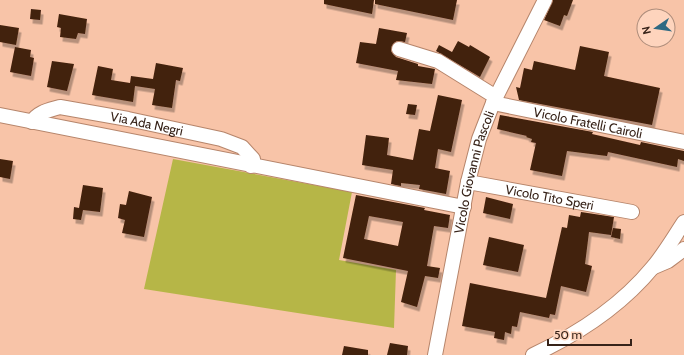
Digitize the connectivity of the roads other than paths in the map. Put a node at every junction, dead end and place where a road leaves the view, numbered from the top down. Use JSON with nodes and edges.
{"nodes":[{"id":1,"x":545,"y":0,"type":"edge"},
{"id":2,"x":399,"y":49,"type":"dead end"},
{"id":3,"x":494,"y":100,"type":"junction"},
{"id":4,"x":0,"y":115,"type":"edge"},
{"id":5,"x":32,"y":122,"type":"junction"},
{"id":6,"x":684,"y":142,"type":"edge"},
{"id":7,"x":251,"y":166,"type":"junction"},
{"id":8,"x":468,"y":182,"type":"junction"},
{"id":9,"x":464,"y":207,"type":"junction"},
{"id":10,"x":632,"y":212,"type":"dead end"},
{"id":11,"x":684,"y":222,"type":"edge"},
{"id":12,"x":684,"y":249,"type":"edge"},
{"id":13,"x":653,"y":267,"type":"junction"},
{"id":14,"x":435,"y":355,"type":"edge"},
{"id":15,"x":533,"y":355,"type":"edge"}],
"edges":[{"from":1,"to":3,"type":"street","name":"Vicolo Giovanni Pascoli"},
{"from":2,"to":3,"type":"street"},
{"from":3,"to":6,"type":"street","name":"Vicolo Fratelli Cairoli"},
{"from":3,"to":8,"type":"street","name":"Vicolo Giovanni Pascoli"},
{"from":4,"to":5,"type":"street","name":"Via Ada Negri"},
{"from":5,"to":7,"type":"street","name":"Via Ada Negri"},
{"from":5,"to":7,"type":"street","name":"Via Ada Negri"},
{"from":7,"to":9,"type":"street","name":"Via Ada Negri"},
{"from":8,"to":9,"type":"street","name":"Vicolo Giovanni Pascoli"},
{"from":8,"to":10,"type":"street","name":"Vicolo Tito Speri"},
{"from":9,"to":14,"type":"street","name":"Vicolo Giovanni Pascoli"},
{"from":11,"to":13,"type":"street"},
{"from":12,"to":13,"type":"street"},
{"from":13,"to":15,"type":"street"}]}
